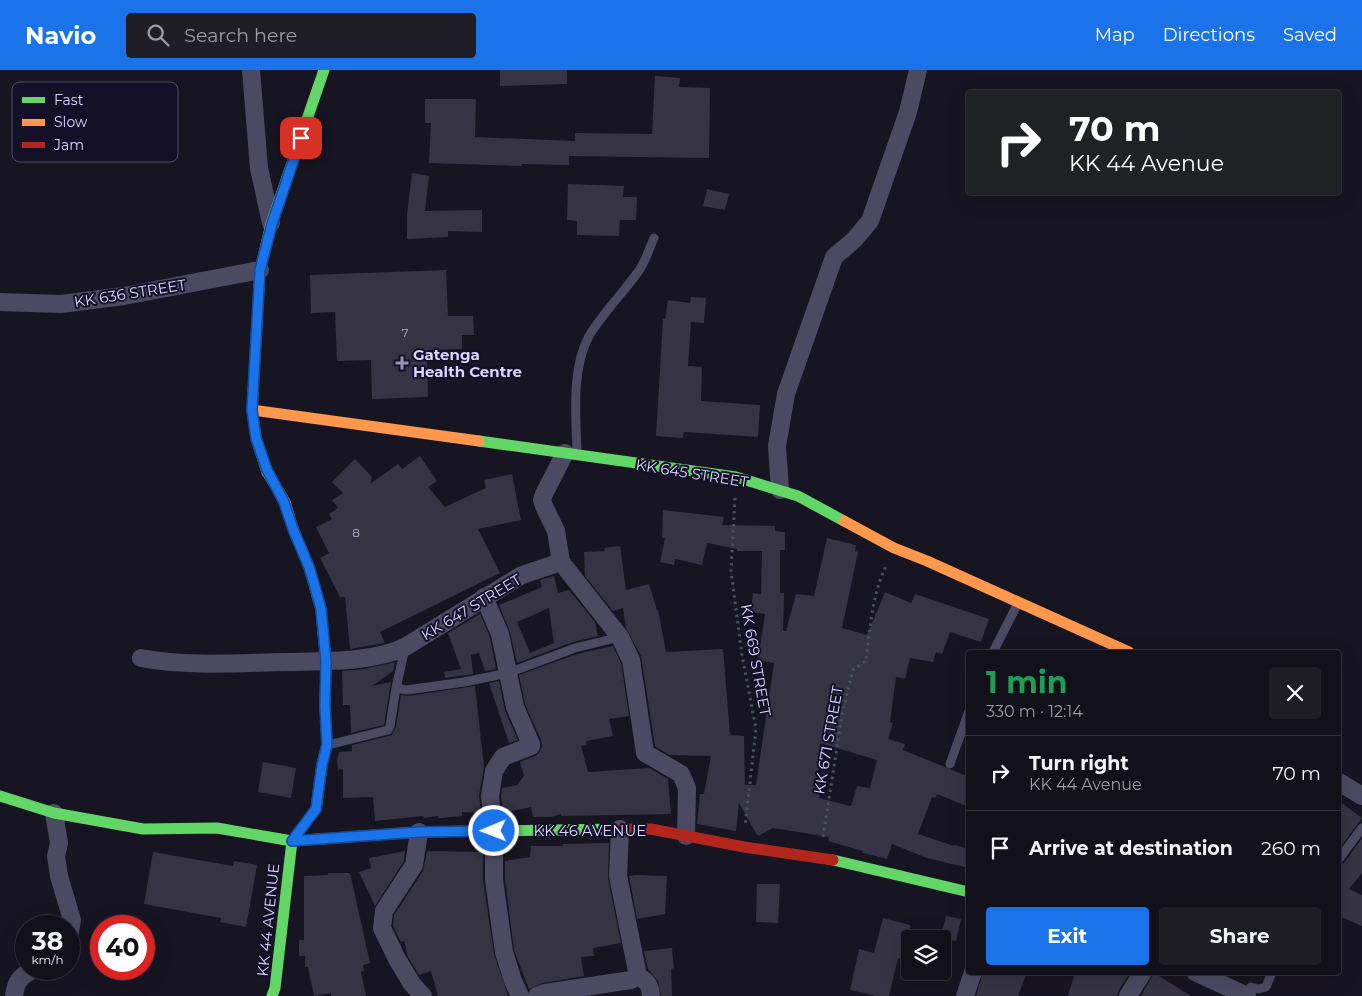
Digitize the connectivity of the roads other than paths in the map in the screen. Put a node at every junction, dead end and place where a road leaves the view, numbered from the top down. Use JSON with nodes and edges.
{"nodes":[{"id":1,"x":251,"y":70,"type":"edge"},
{"id":2,"x":324,"y":70,"type":"edge"},
{"id":3,"x":918,"y":70,"type":"edge"},
{"id":4,"x":272,"y":224,"type":"junction"},
{"id":5,"x":654,"y":238,"type":"dead end"},
{"id":6,"x":260,"y":270,"type":"junction"},
{"id":7,"x":0,"y":302,"type":"edge"},
{"id":8,"x":252,"y":410,"type":"junction"},
{"id":9,"x":571,"y":454,"type":"junction"},
{"id":10,"x":780,"y":490,"type":"junction"},
{"id":11,"x":561,"y":562,"type":"junction"},
{"id":12,"x":484,"y":598,"type":"junction"},
{"id":13,"x":1018,"y":602,"type":"junction"},
{"id":14,"x":620,"y":637,"type":"junction"},
{"id":15,"x":405,"y":647,"type":"junction"},
{"id":16,"x":994,"y":650,"type":"edge"},
{"id":17,"x":1125,"y":650,"type":"edge"},
{"id":18,"x":141,"y":658,"type":"dead end"},
{"id":19,"x":326,"y":661,"type":"junction"},
{"id":20,"x":508,"y":673,"type":"junction"},
{"id":21,"x":396,"y":688,"type":"junction"},
{"id":22,"x":966,"y":719,"type":"edge"},
{"id":23,"x":327,"y":745,"type":"junction"},
{"id":24,"x":950,"y":764,"type":"dead end"},
{"id":25,"x":1341,"y":783,"type":"edge"},
{"id":26,"x":0,"y":796,"type":"edge"},
{"id":27,"x":1362,"y":796,"type":"edge"},
{"id":28,"x":54,"y":814,"type":"junction"},
{"id":29,"x":1362,"y":828,"type":"edge"},
{"id":30,"x":620,"y":829,"type":"junction"},
{"id":31,"x":494,"y":831,"type":"junction"},
{"id":32,"x":419,"y":832,"type":"junction"},
{"id":33,"x":686,"y":836,"type":"junction"},
{"id":34,"x":292,"y":841,"type":"junction"},
{"id":35,"x":1341,"y":856,"type":"edge"},
{"id":36,"x":966,"y":891,"type":"edge"},
{"id":37,"x":71,"y":915,"type":"edge"},
{"id":38,"x":972,"y":975,"type":"edge"},
{"id":39,"x":1141,"y":975,"type":"edge"},
{"id":40,"x":1199,"y":975,"type":"edge"},
{"id":41,"x":1271,"y":975,"type":"edge"},
{"id":42,"x":638,"y":976,"type":"junction"},
{"id":43,"x":19,"y":980,"type":"edge"},
{"id":44,"x":1224,"y":992,"type":"edge"},
{"id":45,"x":14,"y":996,"type":"edge"},
{"id":46,"x":272,"y":996,"type":"edge"},
{"id":47,"x":424,"y":996,"type":"edge"},
{"id":48,"x":520,"y":996,"type":"edge"},
{"id":49,"x":537,"y":996,"type":"edge"},
{"id":50,"x":651,"y":996,"type":"edge"},
{"id":51,"x":965,"y":996,"type":"edge"},
{"id":52,"x":1128,"y":996,"type":"edge"},
{"id":53,"x":1246,"y":996,"type":"edge"}],
"edges":[{"from":1,"to":4,"type":"street"},
{"from":2,"to":4,"type":"street"},
{"from":3,"to":10,"type":"street"},
{"from":4,"to":6,"type":"street"},
{"from":5,"to":9,"type":"lane"},
{"from":6,"to":7,"type":"street","name":"KK 636 STREET"},
{"from":6,"to":8,"type":"street"},
{"from":8,"to":9,"type":"street","name":"KK 645 STREET"},
{"from":8,"to":19,"type":"street"},
{"from":9,"to":10,"type":"street","name":"KK 645 STREET"},
{"from":9,"to":11,"type":"street"},
{"from":10,"to":13,"type":"street","name":"KK 645 STREET"},
{"from":11,"to":12,"type":"street","name":"KK 647 STREET"},
{"from":11,"to":14,"type":"street"},
{"from":12,"to":15,"type":"street","name":"KK 647 STREET"},
{"from":12,"to":20,"type":"street"},
{"from":13,"to":16,"type":"lane"},
{"from":13,"to":17,"type":"street","name":"KK 645 STREET"},
{"from":14,"to":20,"type":"lane"},
{"from":14,"to":33,"type":"street"},
{"from":15,"to":19,"type":"street","name":"KK 647 STREET"},
{"from":15,"to":21,"type":"lane"},
{"from":18,"to":19,"type":"street","name":"KK 647 STREET"},
{"from":19,"to":23,"type":"street"},
{"from":20,"to":21,"type":"lane"},
{"from":20,"to":31,"type":"street"},
{"from":21,"to":23,"type":"lane"},
{"from":22,"to":24,"type":"lane"},
{"from":23,"to":34,"type":"street"},
{"from":25,"to":27,"type":"street"},
{"from":26,"to":28,"type":"street","name":"KK 46 AVENUE"},
{"from":28,"to":34,"type":"street","name":"KK 46 AVENUE"},
{"from":28,"to":37,"type":"street"},
{"from":29,"to":35,"type":"lane"},
{"from":30,"to":31,"type":"street","name":"KK 46 AVENUE"},
{"from":30,"to":33,"type":"street","name":"KK 46 AVENUE"},
{"from":30,"to":42,"type":"street"},
{"from":31,"to":32,"type":"street","name":"KK 46 AVENUE"},
{"from":31,"to":48,"type":"street"},
{"from":32,"to":34,"type":"street","name":"KK 46 AVENUE"},
{"from":32,"to":47,"type":"street"},
{"from":33,"to":36,"type":"street","name":"KK 46 AVENUE"},
{"from":34,"to":46,"type":"street","name":"KK 44 AVENUE"},
{"from":38,"to":51,"type":"street"},
{"from":39,"to":52,"type":"street"},
{"from":40,"to":44,"type":"street"},
{"from":41,"to":53,"type":"lane"},
{"from":42,"to":49,"type":"street"},
{"from":42,"to":50,"type":"street"},
{"from":43,"to":45,"type":"street"},
{"from":44,"to":53,"type":"street"}]}
